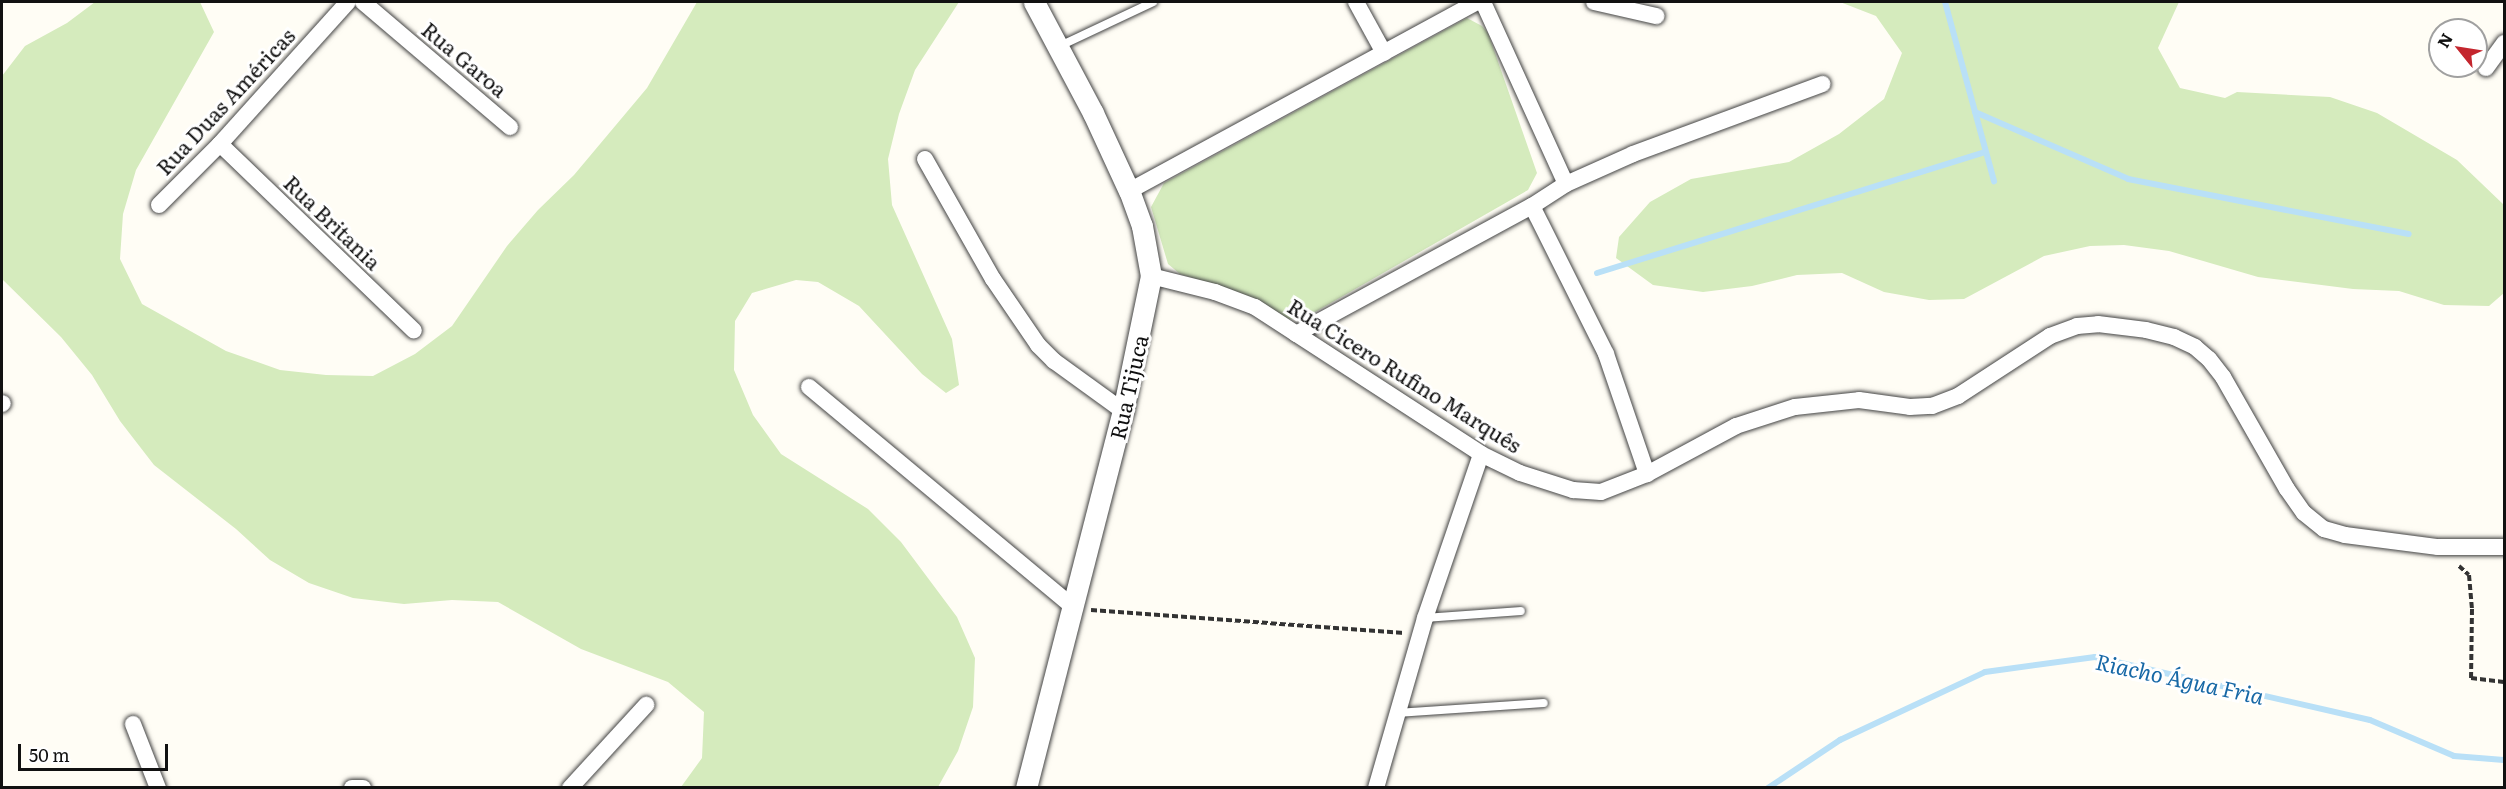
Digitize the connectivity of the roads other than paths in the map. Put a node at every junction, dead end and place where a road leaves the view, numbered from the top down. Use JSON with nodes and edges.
{"nodes":[{"id":1,"x":348,"y":2,"type":"edge"},
{"id":2,"x":363,"y":2,"type":"edge"},
{"id":3,"x":1034,"y":2,"type":"edge"},
{"id":4,"x":1153,"y":2,"type":"edge"},
{"id":5,"x":1356,"y":2,"type":"edge"},
{"id":6,"x":1477,"y":2,"type":"edge"},
{"id":7,"x":1483,"y":2,"type":"edge"},
{"id":8,"x":1594,"y":2,"type":"edge"},
{"id":9,"x":1656,"y":16,"type":"dead end"},
{"id":10,"x":2505,"y":43,"type":"edge"},
{"id":11,"x":1056,"y":48,"type":"junction"},
{"id":12,"x":1384,"y":53,"type":"junction"},
{"id":13,"x":2488,"y":65,"type":"edge"},
{"id":14,"x":1822,"y":84,"type":"dead end"},
{"id":15,"x":510,"y":127,"type":"dead end"},
{"id":16,"x":220,"y":144,"type":"junction"},
{"id":17,"x":925,"y":159,"type":"dead end"},
{"id":18,"x":1566,"y":184,"type":"junction"},
{"id":19,"x":1129,"y":191,"type":"junction"},
{"id":20,"x":159,"y":205,"type":"dead end"},
{"id":21,"x":1532,"y":206,"type":"junction"},
{"id":22,"x":1151,"y":276,"type":"junction"},
{"id":23,"x":414,"y":331,"type":"dead end"},
{"id":24,"x":1296,"y":334,"type":"junction"},
{"id":25,"x":809,"y":387,"type":"dead end"},
{"id":26,"x":1123,"y":411,"type":"junction"},
{"id":27,"x":1481,"y":454,"type":"junction"},
{"id":28,"x":1647,"y":474,"type":"junction"},
{"id":29,"x":2505,"y":547,"type":"edge"},
{"id":30,"x":1074,"y":608,"type":"junction"},
{"id":31,"x":1521,"y":611,"type":"dead end"},
{"id":32,"x":1422,"y":626,"type":"junction"},
{"id":33,"x":1544,"y":703,"type":"dead end"},
{"id":34,"x":646,"y":705,"type":"dead end"},
{"id":35,"x":1396,"y":713,"type":"junction"},
{"id":36,"x":133,"y":724,"type":"dead end"},
{"id":37,"x":158,"y":788,"type":"edge"},
{"id":38,"x":352,"y":788,"type":"edge"},
{"id":39,"x":363,"y":788,"type":"edge"},
{"id":40,"x":570,"y":788,"type":"edge"},
{"id":41,"x":1026,"y":788,"type":"edge"},
{"id":42,"x":1376,"y":788,"type":"edge"}],
"edges":[{"from":1,"to":16,"type":"street","name":"Rua Duas Américas"},
{"from":2,"to":15,"type":"street","name":"Rua Garoa"},
{"from":3,"to":11,"type":"street","name":"Rua Tijuca"},
{"from":4,"to":11,"type":"lane"},
{"from":5,"to":12,"type":"street"},
{"from":6,"to":12,"type":"street"},
{"from":7,"to":18,"type":"street"},
{"from":8,"to":9,"type":"street"},
{"from":10,"to":13,"type":"street"},
{"from":11,"to":19,"type":"street","name":"Rua Tijuca"},
{"from":12,"to":19,"type":"street"},
{"from":14,"to":18,"type":"street"},
{"from":16,"to":20,"type":"street","name":"Rua Duas Américas"},
{"from":16,"to":23,"type":"street","name":"Rua Britania"},
{"from":17,"to":26,"type":"street"},
{"from":18,"to":21,"type":"street"},
{"from":19,"to":22,"type":"street","name":"Rua Tijuca"},
{"from":21,"to":24,"type":"street"},
{"from":21,"to":28,"type":"street"},
{"from":22,"to":24,"type":"street","name":"Rua Cicero Rufino Marquês"},
{"from":22,"to":26,"type":"street","name":"Rua Tijuca"},
{"from":24,"to":27,"type":"street","name":"Rua Cicero Rufino Marquês"},
{"from":25,"to":30,"type":"street"},
{"from":26,"to":30,"type":"street","name":"Rua Tijuca"},
{"from":27,"to":28,"type":"street","name":"Rua Cicero Rufino Marquês"},
{"from":27,"to":32,"type":"street"},
{"from":28,"to":29,"type":"street","name":"Rua Cicero Rufino Marquês"},
{"from":30,"to":41,"type":"street","name":"Rua Tijuca"},
{"from":31,"to":32,"type":"lane"},
{"from":32,"to":35,"type":"street"},
{"from":33,"to":35,"type":"lane"},
{"from":34,"to":40,"type":"street"},
{"from":35,"to":42,"type":"street"},
{"from":36,"to":37,"type":"street"},
{"from":38,"to":39,"type":"street"}]}
